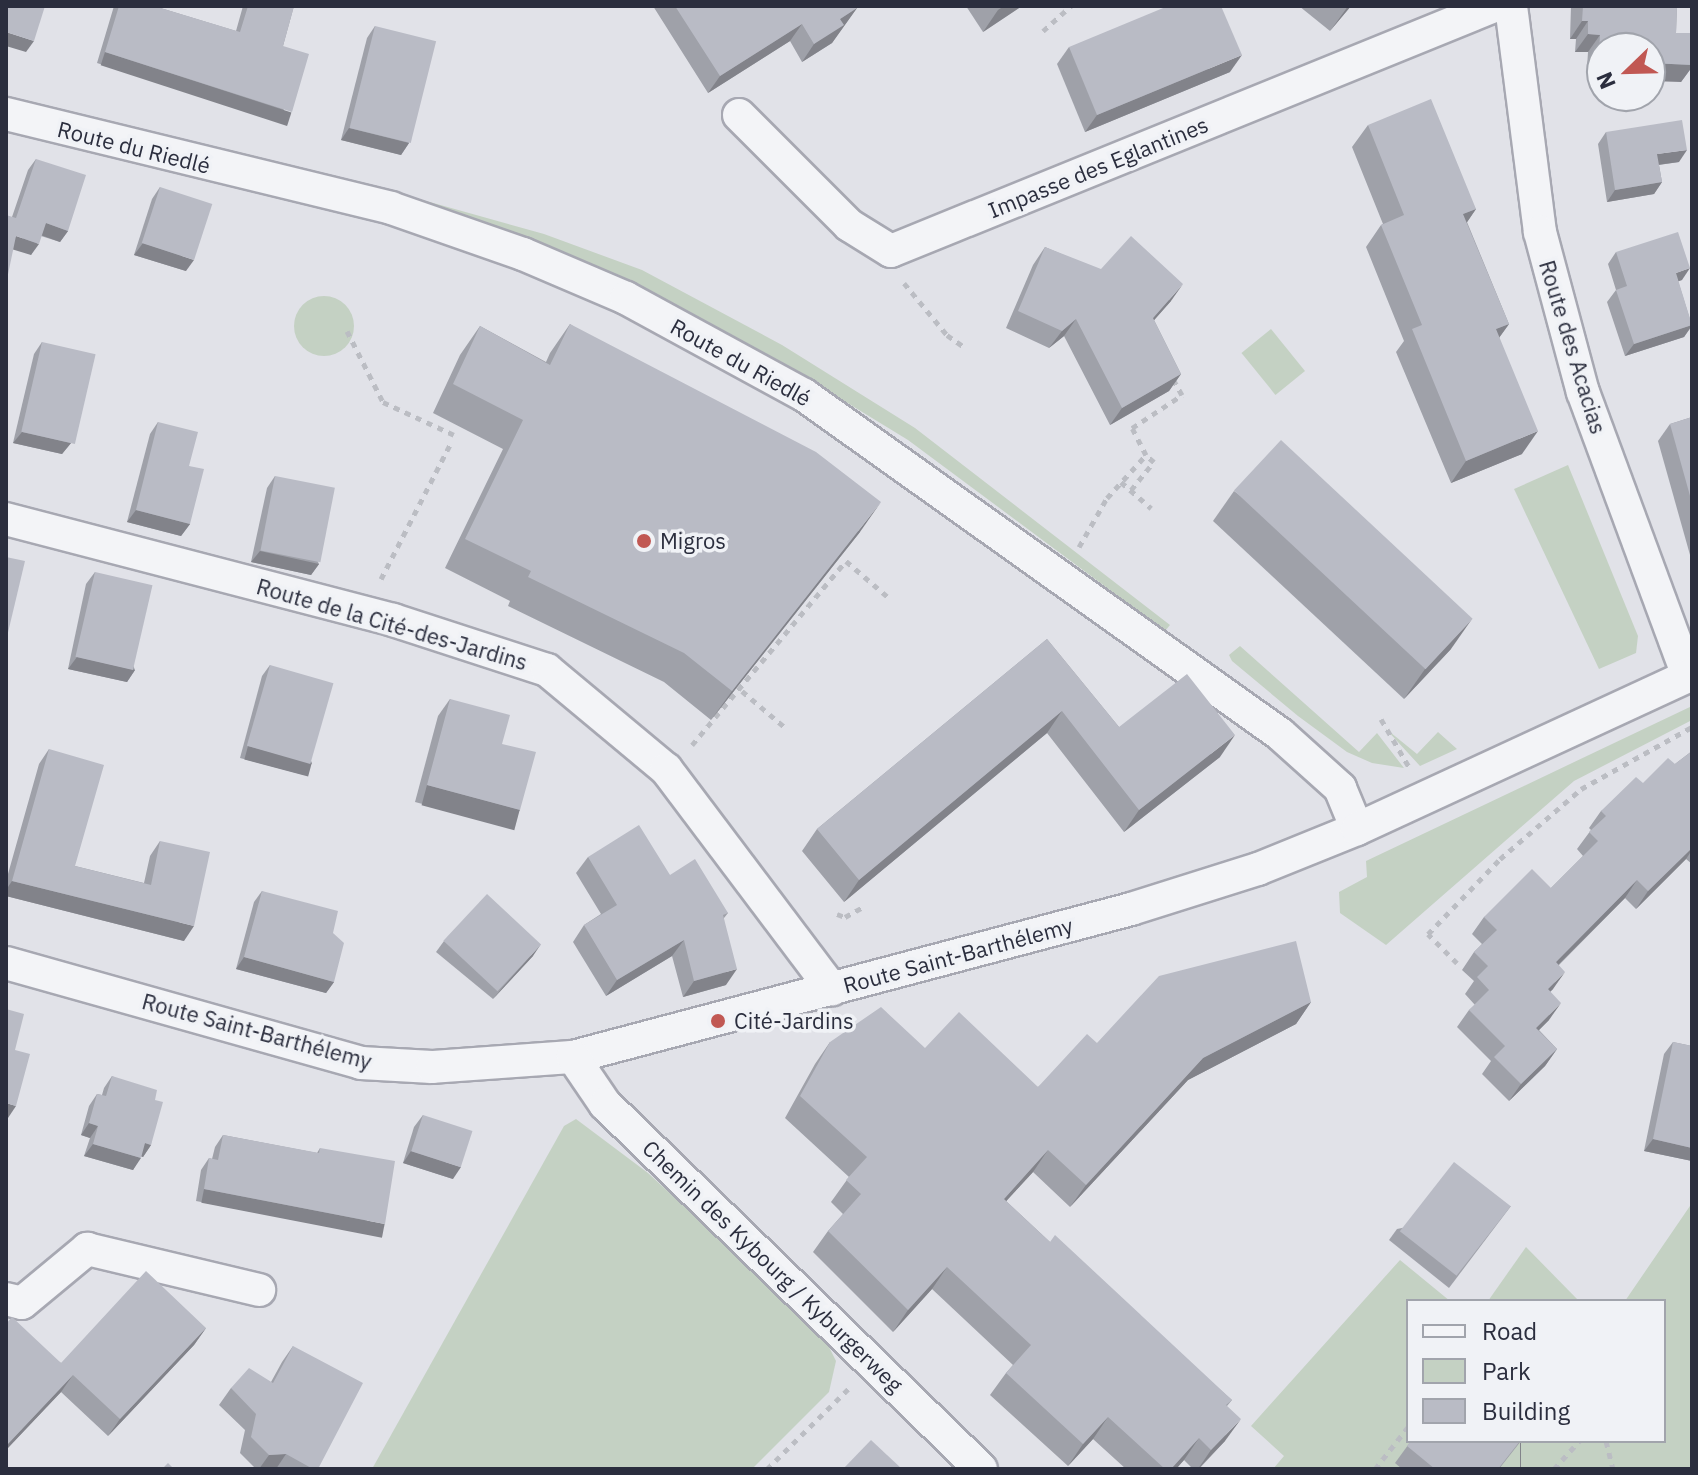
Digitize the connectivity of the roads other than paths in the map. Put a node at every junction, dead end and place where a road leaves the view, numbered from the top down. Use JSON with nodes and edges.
{"nodes":[{"id":1,"x":1494,"y":6,"type":"edge"},
{"id":2,"x":1511,"y":6,"type":"edge"},
{"id":3,"x":6,"y":114,"type":"edge"},
{"id":4,"x":739,"y":115,"type":"dead end"},
{"id":5,"x":6,"y":519,"type":"edge"},
{"id":6,"x":1690,"y":675,"type":"edge"},
{"id":7,"x":1357,"y":829,"type":"junction"},
{"id":8,"x":6,"y":963,"type":"edge"},
{"id":9,"x":832,"y":989,"type":"junction"},
{"id":10,"x":573,"y":1057,"type":"junction"},
{"id":11,"x":259,"y":1290,"type":"dead end"},
{"id":12,"x":6,"y":1299,"type":"edge"},
{"id":13,"x":981,"y":1469,"type":"edge"}],
"edges":[{"from":1,"to":4,"type":"street","name":"Impasse des Eglantines"},
{"from":2,"to":6,"type":"street","name":"Route des Acacias"},
{"from":3,"to":7,"type":"street","name":"Route du Riedlé"},
{"from":5,"to":9,"type":"street","name":"Route de la Cité-des-Jardins"},
{"from":6,"to":7,"type":"street","name":"Route Saint-Barthélemy"},
{"from":7,"to":9,"type":"street","name":"Route Saint-Barthélemy"},
{"from":8,"to":10,"type":"street","name":"Route Saint-Barthélemy"},
{"from":9,"to":10,"type":"street","name":"Route Saint-Barthélemy"},
{"from":10,"to":13,"type":"street","name":"Chemin des Kybourg / Kyburgerweg"},
{"from":11,"to":12,"type":"street"}]}
